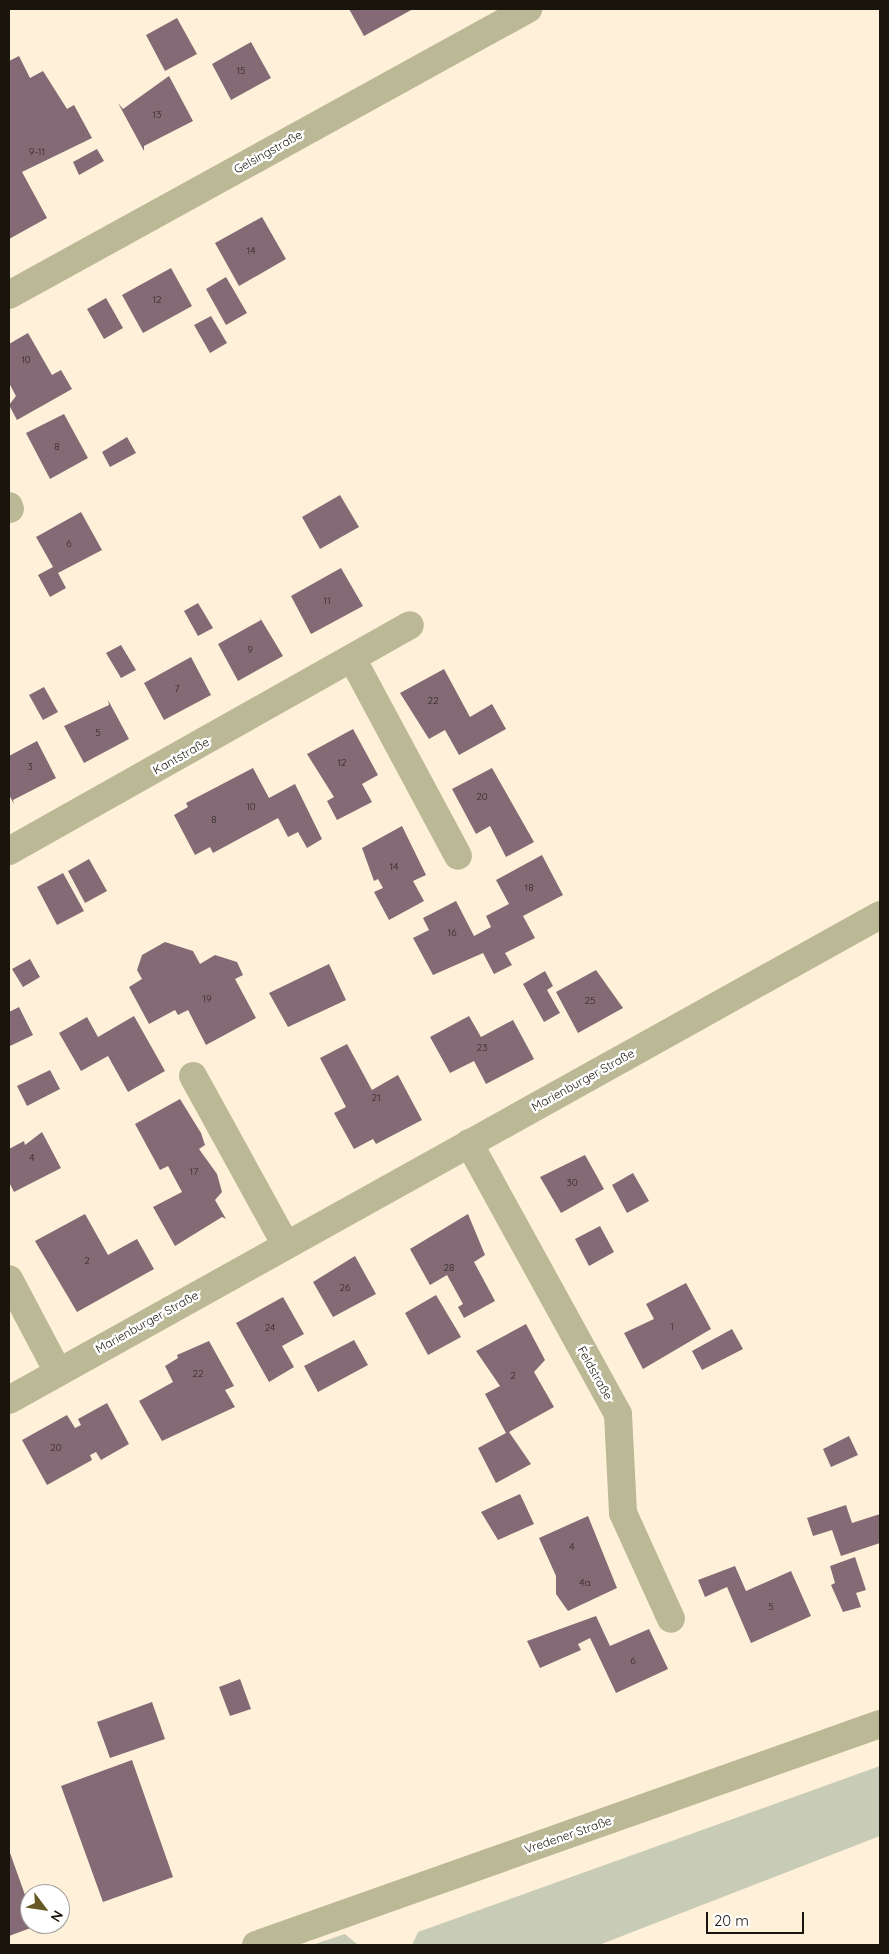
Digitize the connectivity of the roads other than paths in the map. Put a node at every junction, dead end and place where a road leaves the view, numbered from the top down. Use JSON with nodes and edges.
{"nodes":[{"id":1,"x":528,"y":9,"type":"edge"},
{"id":2,"x":9,"y":295,"type":"edge"},
{"id":3,"x":410,"y":626,"type":"dead end"},
{"id":4,"x":353,"y":660,"type":"junction"},
{"id":5,"x":9,"y":851,"type":"edge"},
{"id":6,"x":458,"y":856,"type":"dead end"},
{"id":7,"x":880,"y":915,"type":"edge"},
{"id":8,"x":193,"y":1076,"type":"dead end"},
{"id":9,"x":469,"y":1143,"type":"junction"},
{"id":10,"x":286,"y":1245,"type":"junction"},
{"id":11,"x":9,"y":1279,"type":"edge"},
{"id":12,"x":58,"y":1372,"type":"junction"},
{"id":13,"x":9,"y":1400,"type":"edge"},
{"id":14,"x":671,"y":1619,"type":"dead end"},
{"id":15,"x":880,"y":1724,"type":"edge"},
{"id":16,"x":256,"y":1945,"type":"edge"}],
"edges":[{"from":1,"to":2,"type":"street","name":"Gelsingstraße"},
{"from":3,"to":4,"type":"street","name":"Kantstraße"},
{"from":4,"to":5,"type":"street","name":"Kantstraße"},
{"from":4,"to":6,"type":"street"},
{"from":7,"to":9,"type":"street","name":"Marienburger Straße"},
{"from":8,"to":10,"type":"street"},
{"from":9,"to":10,"type":"street","name":"Marienburger Straße"},
{"from":9,"to":14,"type":"street","name":"Feldstraße"},
{"from":10,"to":12,"type":"street","name":"Marienburger Straße"},
{"from":11,"to":12,"type":"street"},
{"from":12,"to":13,"type":"street","name":"Marienburger Straße"},
{"from":15,"to":16,"type":"street","name":"Vredener Straße"}]}
